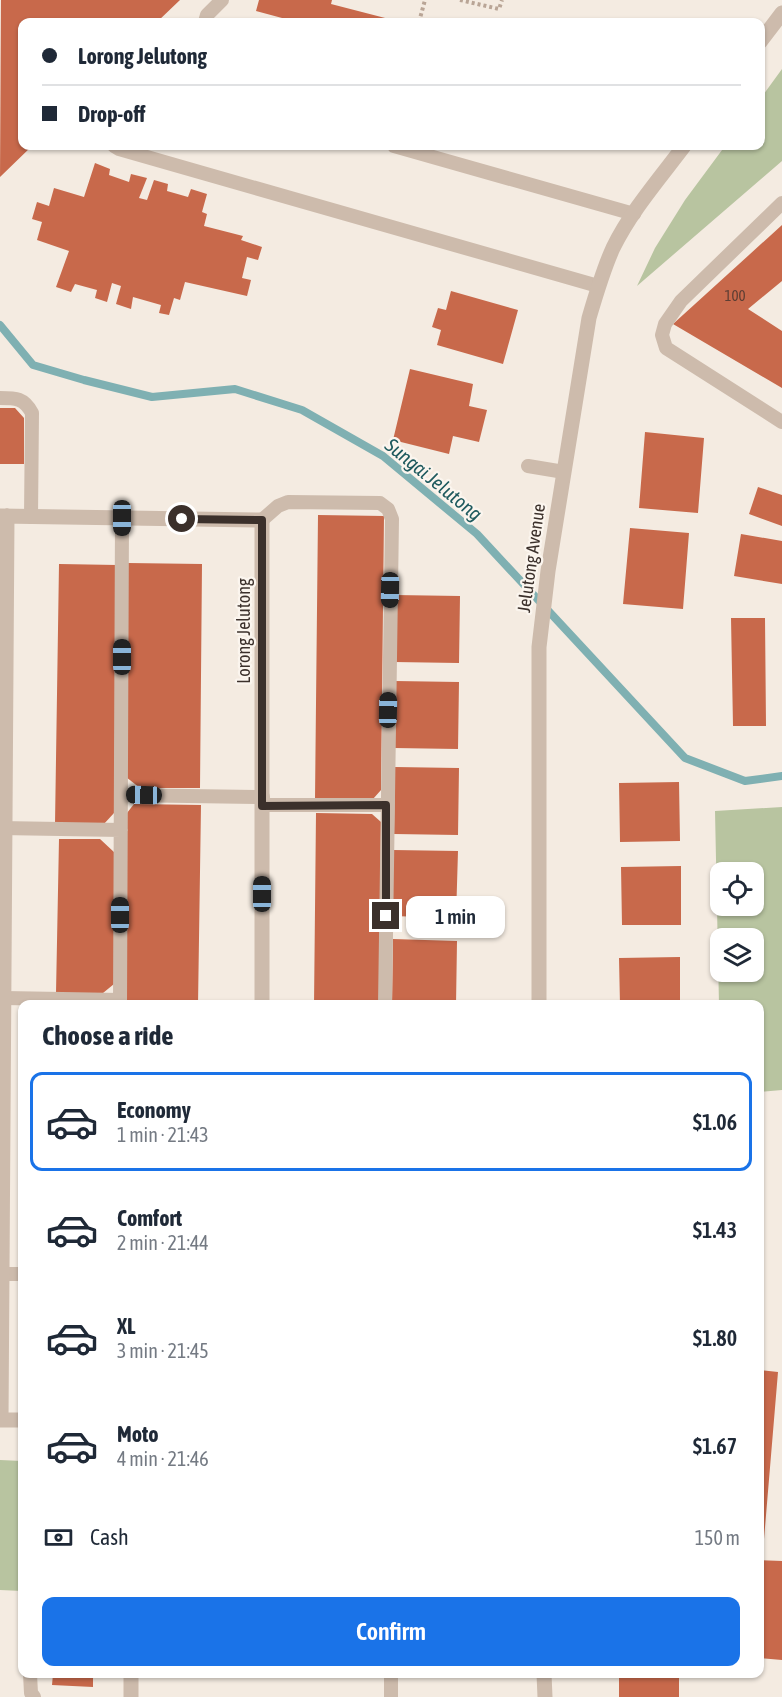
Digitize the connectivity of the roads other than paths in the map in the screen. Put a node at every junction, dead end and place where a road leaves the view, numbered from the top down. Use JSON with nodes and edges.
{"nodes":[{"id":1,"x":222,"y":0,"type":"edge"},
{"id":2,"x":782,"y":13,"type":"edge"},
{"id":3,"x":206,"y":18,"type":"edge"},
{"id":4,"x":765,"y":35,"type":"edge"},
{"id":5,"x":122,"y":150,"type":"edge"},
{"id":6,"x":408,"y":150,"type":"edge"},
{"id":7,"x":681,"y":150,"type":"edge"},
{"id":8,"x":782,"y":203,"type":"edge"},
{"id":9,"x":634,"y":214,"type":"junction"},
{"id":10,"x":598,"y":286,"type":"junction"},
{"id":11,"x":0,"y":398,"type":"edge"},
{"id":12,"x":782,"y":422,"type":"edge"},
{"id":13,"x":528,"y":466,"type":"dead end"},
{"id":14,"x":564,"y":472,"type":"junction"},
{"id":15,"x":4,"y":516,"type":"edge"},
{"id":16,"x":31,"y":517,"type":"junction"},
{"id":17,"x":122,"y":518,"type":"junction"},
{"id":18,"x":262,"y":520,"type":"junction"},
{"id":19,"x":121,"y":795,"type":"junction"},
{"id":20,"x":262,"y":801,"type":"junction"},
{"id":21,"x":386,"y":805,"type":"junction"},
{"id":22,"x":2,"y":828,"type":"edge"},
{"id":23,"x":121,"y":830,"type":"junction"},
{"id":24,"x":4,"y":998,"type":"junction"},
{"id":25,"x":50,"y":1000,"type":"edge"},
{"id":26,"x":120,"y":1000,"type":"edge"},
{"id":27,"x":262,"y":1000,"type":"edge"},
{"id":28,"x":385,"y":1000,"type":"edge"},
{"id":29,"x":539,"y":1000,"type":"edge"},
{"id":30,"x":2,"y":1101,"type":"edge"},
{"id":31,"x":2,"y":1274,"type":"junction"},
{"id":32,"x":18,"y":1274,"type":"edge"},
{"id":33,"x":0,"y":1420,"type":"edge"},
{"id":34,"x":18,"y":1420,"type":"edge"},
{"id":35,"x":30,"y":1678,"type":"edge"},
{"id":36,"x":131,"y":1678,"type":"edge"},
{"id":37,"x":391,"y":1678,"type":"edge"},
{"id":38,"x":544,"y":1678,"type":"edge"},
{"id":39,"x":34,"y":1697,"type":"edge"},
{"id":40,"x":131,"y":1697,"type":"edge"},
{"id":41,"x":391,"y":1697,"type":"edge"},
{"id":42,"x":545,"y":1697,"type":"edge"}],
"edges":[{"from":1,"to":3,"type":"lane"},
{"from":2,"to":4,"type":"street"},
{"from":5,"to":10,"type":"lane"},
{"from":6,"to":9,"type":"lane"},
{"from":7,"to":9,"type":"street","name":"Jelutong Avenue"},
{"from":8,"to":12,"type":"lane"},
{"from":9,"to":10,"type":"street","name":"Jelutong Avenue"},
{"from":10,"to":14,"type":"street","name":"Jelutong Avenue"},
{"from":11,"to":16,"type":"lane"},
{"from":13,"to":14,"type":"lane"},
{"from":14,"to":29,"type":"street","name":"Jelutong Avenue"},
{"from":15,"to":16,"type":"street"},
{"from":15,"to":22,"type":"street"},
{"from":16,"to":17,"type":"street"},
{"from":17,"to":18,"type":"street"},
{"from":17,"to":19,"type":"lane"},
{"from":18,"to":20,"type":"street","name":"Lorong Jelutong"},
{"from":18,"to":21,"type":"lane"},
{"from":19,"to":20,"type":"lane"},
{"from":19,"to":23,"type":"lane"},
{"from":20,"to":21,"type":"lane"},
{"from":20,"to":27,"type":"street","name":"Lorong Jelutong"},
{"from":21,"to":28,"type":"lane"},
{"from":22,"to":23,"type":"lane"},
{"from":22,"to":24,"type":"street"},
{"from":23,"to":26,"type":"lane"},
{"from":24,"to":25,"type":"lane"},
{"from":24,"to":30,"type":"street"},
{"from":30,"to":31,"type":"street"},
{"from":31,"to":32,"type":"lane"},
{"from":31,"to":33,"type":"street"},
{"from":33,"to":34,"type":"street"},
{"from":35,"to":39,"type":"lane"},
{"from":36,"to":40,"type":"street"},
{"from":37,"to":41,"type":"lane"},
{"from":38,"to":42,"type":"street"}]}
